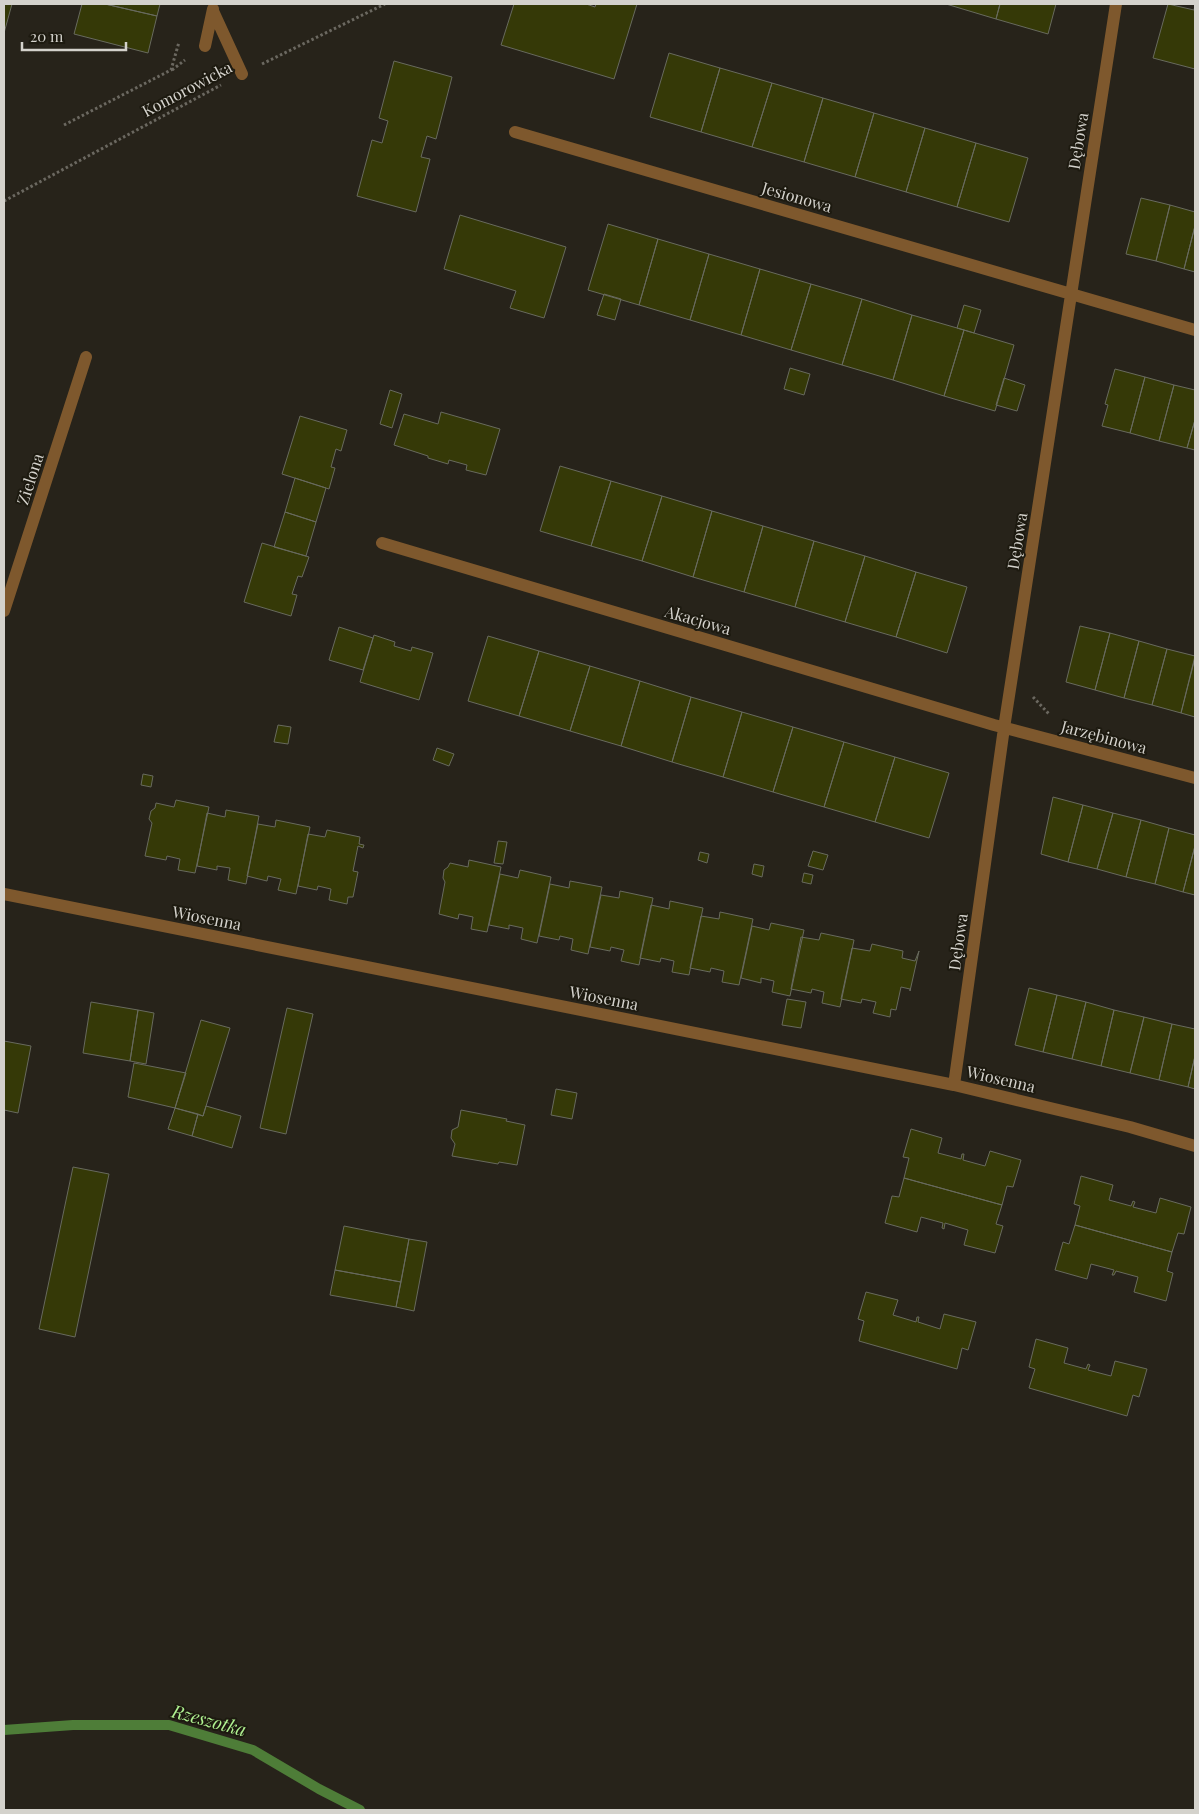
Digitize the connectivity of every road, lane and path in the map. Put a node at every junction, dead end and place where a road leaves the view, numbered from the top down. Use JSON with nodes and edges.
{"nodes":[{"id":1,"x":385,"y":4,"type":"edge"},
{"id":2,"x":1116,"y":4,"type":"edge"},
{"id":3,"x":213,"y":7,"type":"edge"},
{"id":4,"x":179,"y":42,"type":"dead end"},
{"id":5,"x":205,"y":46,"type":"dead end"},
{"id":6,"x":242,"y":74,"type":"junction"},
{"id":7,"x":64,"y":125,"type":"dead end"},
{"id":8,"x":515,"y":132,"type":"dead end"},
{"id":9,"x":4,"y":201,"type":"edge"},
{"id":10,"x":1071,"y":295,"type":"junction"},
{"id":11,"x":1195,"y":330,"type":"edge"},
{"id":12,"x":86,"y":357,"type":"dead end"},
{"id":13,"x":382,"y":543,"type":"dead end"},
{"id":14,"x":4,"y":611,"type":"edge"},
{"id":15,"x":1004,"y":728,"type":"junction"},
{"id":16,"x":1195,"y":778,"type":"edge"},
{"id":17,"x":4,"y":894,"type":"edge"},
{"id":18,"x":954,"y":1085,"type":"junction"},
{"id":19,"x":1195,"y":1146,"type":"edge"}],
"edges":[{"from":1,"to":6,"type":"path","name":"Komorowicka"},
{"from":2,"to":10,"type":"street","name":"Dębowa"},
{"from":3,"to":5,"type":"street"},
{"from":3,"to":6,"type":"street"},
{"from":4,"to":7,"type":"path"},
{"from":6,"to":9,"type":"path","name":"Komorowicka"},
{"from":8,"to":10,"type":"street","name":"Jesionowa"},
{"from":10,"to":11,"type":"street","name":"Jesionowa"},
{"from":10,"to":15,"type":"street","name":"Dębowa"},
{"from":12,"to":14,"type":"street","name":"Zielona"},
{"from":13,"to":15,"type":"street","name":"Akacjowa"},
{"from":15,"to":16,"type":"street","name":"Jarzębinowa"},
{"from":15,"to":18,"type":"street","name":"Dębowa"},
{"from":17,"to":18,"type":"street","name":"Wiosenna"},
{"from":18,"to":19,"type":"street","name":"Wiosenna"}]}
